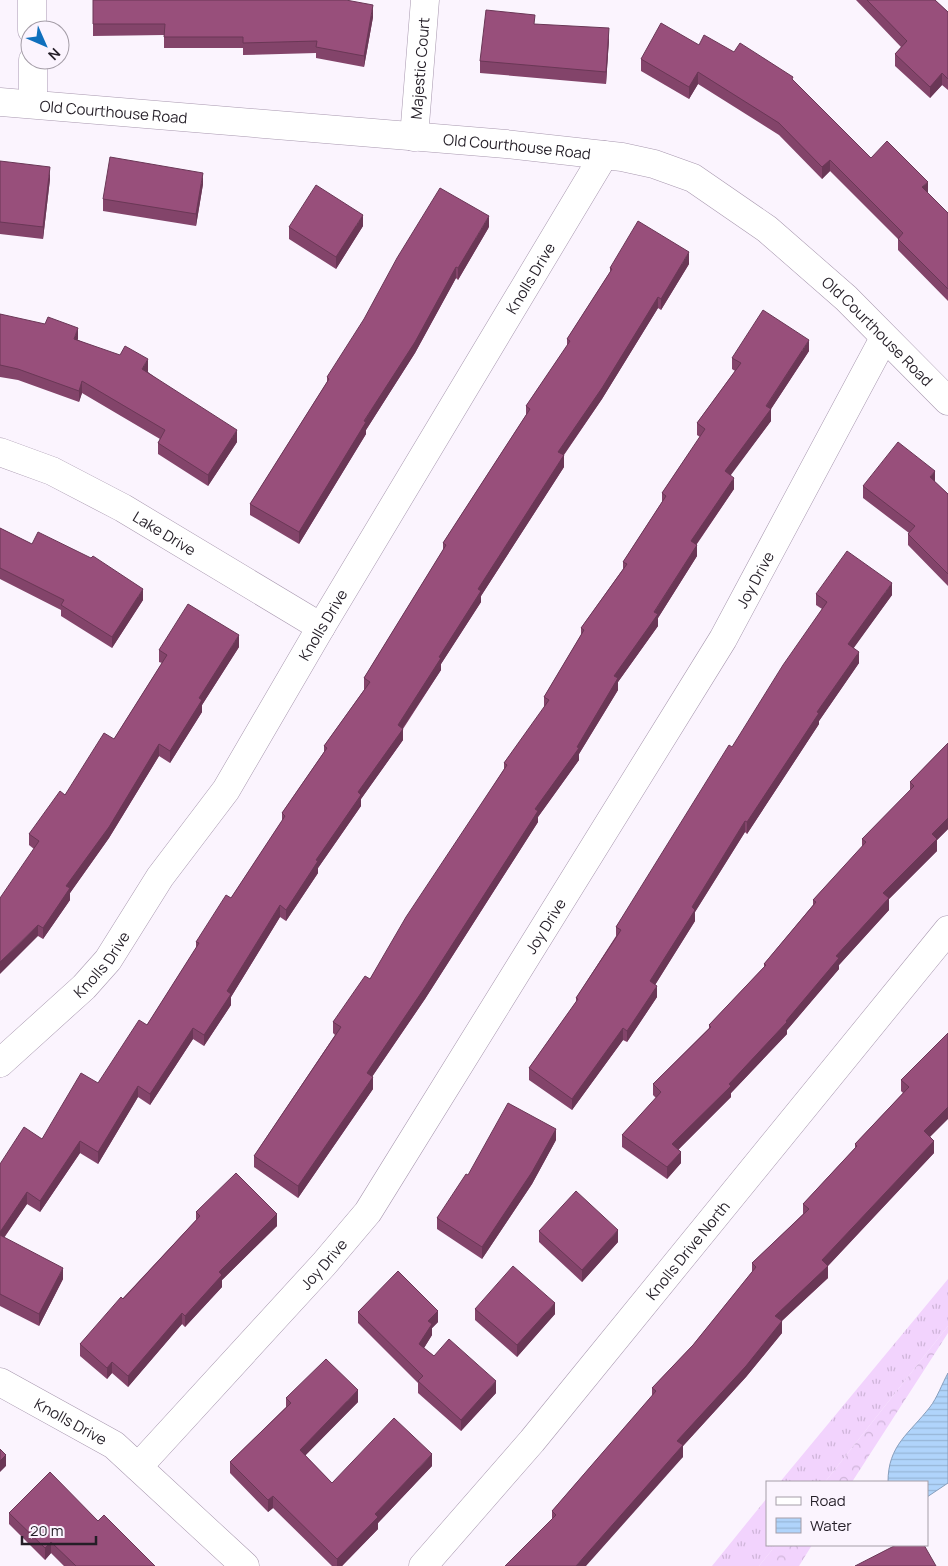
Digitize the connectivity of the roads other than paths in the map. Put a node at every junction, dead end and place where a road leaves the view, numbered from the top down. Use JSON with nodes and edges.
{"nodes":[{"id":1,"x":32,"y":0,"type":"edge"},
{"id":2,"x":425,"y":0,"type":"edge"},
{"id":3,"x":32,"y":20,"type":"edge"},
{"id":4,"x":33,"y":70,"type":"edge"},
{"id":5,"x":0,"y":102,"type":"edge"},
{"id":6,"x":34,"y":104,"type":"junction"},
{"id":7,"x":414,"y":136,"type":"junction"},
{"id":8,"x":604,"y":155,"type":"junction"},
{"id":9,"x":884,"y":338,"type":"junction"},
{"id":10,"x":948,"y":402,"type":"edge"},
{"id":11,"x":0,"y":452,"type":"edge"},
{"id":12,"x":321,"y":627,"type":"junction"},
{"id":13,"x":948,"y":930,"type":"edge"},
{"id":14,"x":0,"y":1063,"type":"edge"},
{"id":15,"x":0,"y":1382,"type":"edge"},
{"id":16,"x":138,"y":1467,"type":"junction"},
{"id":17,"x":245,"y":1566,"type":"edge"},
{"id":18,"x":423,"y":1566,"type":"edge"}],
"edges":[{"from":1,"to":3,"type":"street"},
{"from":2,"to":7,"type":"street","name":"Majestic Court"},
{"from":4,"to":6,"type":"street"},
{"from":5,"to":6,"type":"street","name":"Old Courthouse Road"},
{"from":6,"to":7,"type":"street","name":"Old Courthouse Road"},
{"from":7,"to":8,"type":"street","name":"Old Courthouse Road"},
{"from":8,"to":9,"type":"street","name":"Old Courthouse Road"},
{"from":8,"to":12,"type":"street","name":"Knolls Drive"},
{"from":9,"to":10,"type":"street","name":"Old Courthouse Road"},
{"from":9,"to":16,"type":"street","name":"Joy Drive"},
{"from":11,"to":12,"type":"street","name":"Lake Drive"},
{"from":12,"to":14,"type":"street","name":"Knolls Drive"},
{"from":13,"to":18,"type":"street","name":"Knolls Drive North"},
{"from":15,"to":16,"type":"street","name":"Knolls Drive"},
{"from":16,"to":17,"type":"street"}]}
